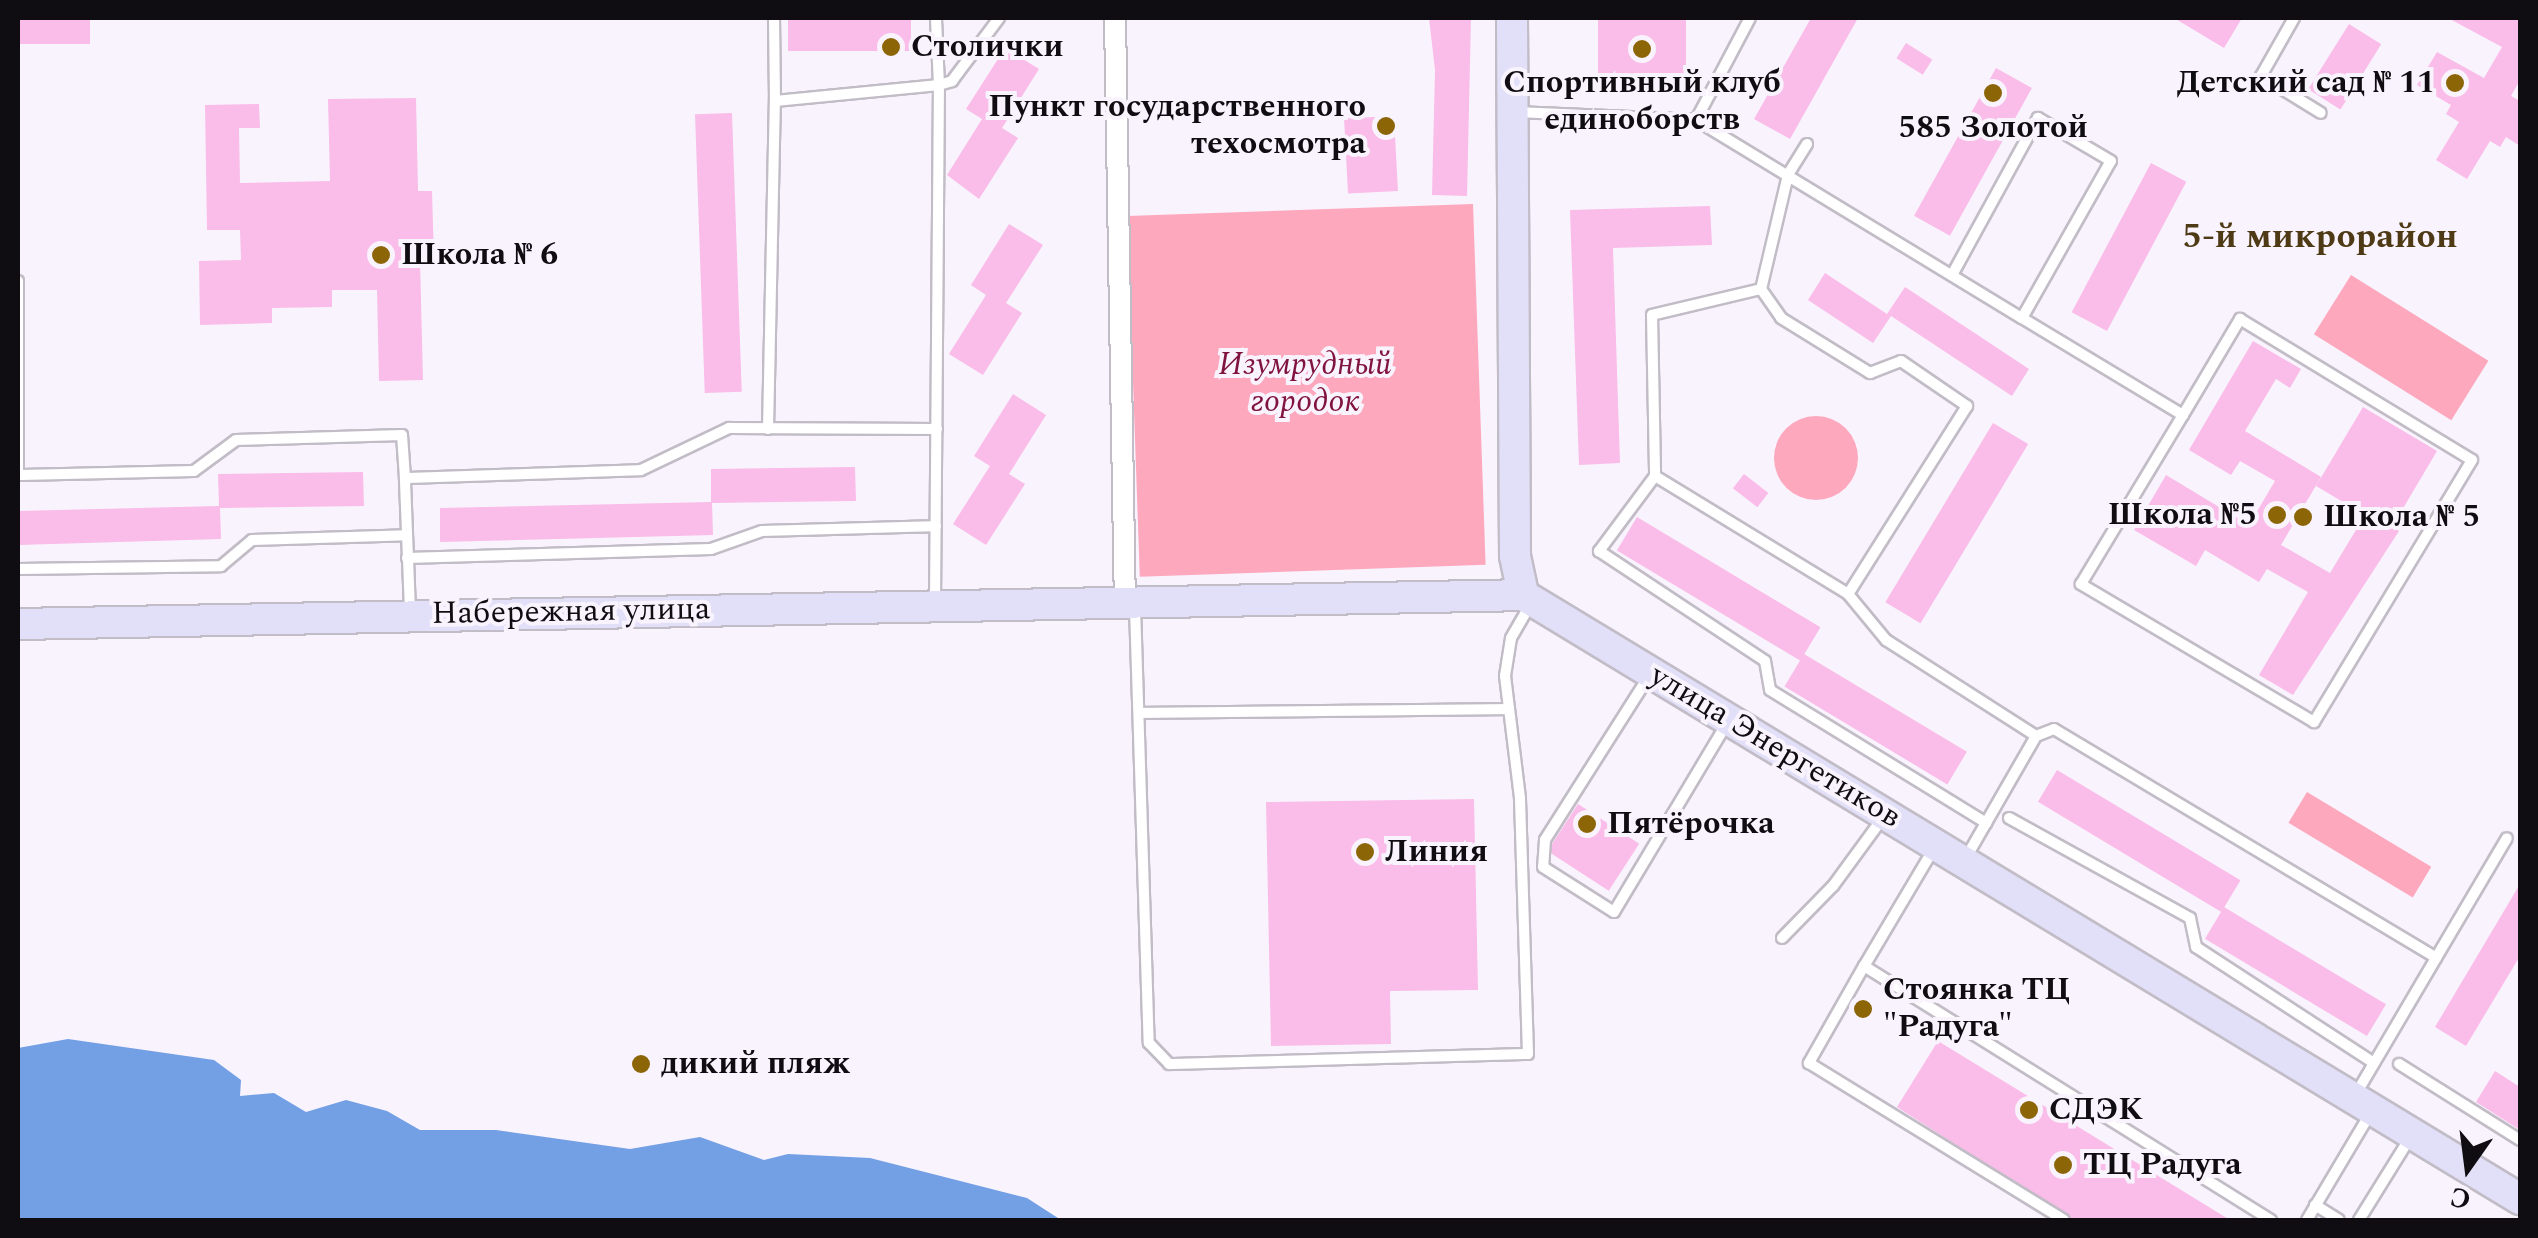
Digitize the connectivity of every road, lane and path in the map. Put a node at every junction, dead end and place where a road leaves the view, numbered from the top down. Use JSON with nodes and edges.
{"nodes":[{"id":1,"x":774,"y":18,"type":"edge"},
{"id":2,"x":936,"y":18,"type":"edge"},
{"id":3,"x":999,"y":18,"type":"edge"},
{"id":4,"x":1115,"y":18,"type":"edge"},
{"id":5,"x":1512,"y":18,"type":"edge"},
{"id":6,"x":1750,"y":18,"type":"edge"},
{"id":7,"x":2294,"y":18,"type":"edge"},
{"id":8,"x":940,"y":85,"type":"junction"},
{"id":9,"x":775,"y":101,"type":"junction"},
{"id":10,"x":1512,"y":112,"type":"junction"},
{"id":11,"x":2321,"y":113,"type":"dead end"},
{"id":12,"x":1696,"y":120,"type":"junction"},
{"id":13,"x":1807,"y":144,"type":"dead end"},
{"id":14,"x":1788,"y":175,"type":"junction"},
{"id":15,"x":1952,"y":275,"type":"junction"},
{"id":16,"x":18,"y":281,"type":"edge"},
{"id":17,"x":1761,"y":289,"type":"junction"},
{"id":18,"x":2022,"y":318,"type":"junction"},
{"id":19,"x":2183,"y":415,"type":"junction"},
{"id":20,"x":768,"y":429,"type":"junction"},
{"id":21,"x":936,"y":430,"type":"junction"},
{"id":22,"x":19,"y":475,"type":"edge"},
{"id":23,"x":1655,"y":476,"type":"junction"},
{"id":24,"x":405,"y":478,"type":"junction"},
{"id":25,"x":936,"y":526,"type":"junction"},
{"id":26,"x":407,"y":535,"type":"junction"},
{"id":27,"x":408,"y":558,"type":"junction"},
{"id":28,"x":18,"y":569,"type":"edge"},
{"id":29,"x":1848,"y":594,"type":"junction"},
{"id":30,"x":1528,"y":598,"type":"junction"},
{"id":31,"x":935,"y":606,"type":"junction"},
{"id":32,"x":1130,"y":606,"type":"junction"},
{"id":33,"x":410,"y":615,"type":"junction"},
{"id":34,"x":18,"y":624,"type":"edge"},
{"id":35,"x":1652,"y":673,"type":"junction"},
{"id":36,"x":1509,"y":709,"type":"junction"},
{"id":37,"x":1139,"y":713,"type":"junction"},
{"id":38,"x":1729,"y":720,"type":"junction"},
{"id":39,"x":2036,"y":736,"type":"junction"},
{"id":40,"x":1886,"y":814,"type":"junction"},
{"id":41,"x":2010,"y":818,"type":"dead end"},
{"id":42,"x":1986,"y":824,"type":"junction"},
{"id":43,"x":2507,"y":838,"type":"dead end"},
{"id":44,"x":1936,"y":845,"type":"junction"},
{"id":45,"x":1964,"y":862,"type":"junction"},
{"id":46,"x":1782,"y":938,"type":"dead end"},
{"id":47,"x":2436,"y":958,"type":"junction"},
{"id":48,"x":1864,"y":966,"type":"junction"},
{"id":49,"x":2374,"y":1063,"type":"junction"},
{"id":50,"x":2398,"y":1064,"type":"dead end"},
{"id":51,"x":2363,"y":1104,"type":"junction"},
{"id":52,"x":2412,"y":1134,"type":"junction"},
{"id":53,"x":2520,"y":1140,"type":"edge"},
{"id":54,"x":2520,"y":1199,"type":"edge"},
{"id":55,"x":2315,"y":1206,"type":"junction"},
{"id":56,"x":2064,"y":1220,"type":"edge"},
{"id":57,"x":2271,"y":1220,"type":"edge"},
{"id":58,"x":2306,"y":1220,"type":"edge"},
{"id":59,"x":2339,"y":1220,"type":"edge"},
{"id":60,"x":2359,"y":1220,"type":"edge"}],
"edges":[{"from":1,"to":9,"type":"lane"},
{"from":2,"to":8,"type":"lane"},
{"from":3,"to":8,"type":"lane"},
{"from":4,"to":32,"type":"street"},
{"from":5,"to":10,"type":"main road"},
{"from":6,"to":12,"type":"lane"},
{"from":7,"to":11,"type":"lane"},
{"from":8,"to":9,"type":"lane"},
{"from":8,"to":21,"type":"lane"},
{"from":9,"to":20,"type":"lane"},
{"from":10,"to":12,"type":"lane"},
{"from":10,"to":30,"type":"main road"},
{"from":12,"to":14,"type":"lane"},
{"from":13,"to":14,"type":"lane"},
{"from":14,"to":15,"type":"lane"},
{"from":14,"to":17,"type":"lane"},
{"from":15,"to":18,"type":"lane"},
{"from":15,"to":18,"type":"lane"},
{"from":16,"to":22,"type":"lane"},
{"from":17,"to":23,"type":"lane"},
{"from":17,"to":29,"type":"lane"},
{"from":18,"to":19,"type":"lane"},
{"from":19,"to":19,"type":"lane"},
{"from":20,"to":21,"type":"lane"},
{"from":20,"to":24,"type":"lane"},
{"from":21,"to":25,"type":"lane"},
{"from":22,"to":24,"type":"lane"},
{"from":23,"to":29,"type":"lane"},
{"from":23,"to":42,"type":"lane"},
{"from":24,"to":26,"type":"lane"},
{"from":25,"to":27,"type":"lane"},
{"from":25,"to":31,"type":"lane"},
{"from":26,"to":27,"type":"lane"},
{"from":26,"to":28,"type":"lane"},
{"from":27,"to":33,"type":"lane"},
{"from":29,"to":39,"type":"lane"},
{"from":30,"to":32,"type":"main road","name":"Набережная улица"},
{"from":30,"to":35,"type":"main road","name":"улица Энергетиков"},
{"from":30,"to":36,"type":"lane"},
{"from":31,"to":32,"type":"main road","name":"Набережная улица"},
{"from":31,"to":33,"type":"main road","name":"Набережная улица"},
{"from":32,"to":37,"type":"lane"},
{"from":33,"to":34,"type":"main road","name":"Набережная улица"},
{"from":35,"to":38,"type":"main road","name":"улица Энергетиков"},
{"from":35,"to":38,"type":"lane"},
{"from":36,"to":37,"type":"lane"},
{"from":36,"to":37,"type":"lane"},
{"from":38,"to":40,"type":"main road","name":"улица Энергетиков"},
{"from":39,"to":42,"type":"lane"},
{"from":39,"to":47,"type":"lane"},
{"from":40,"to":44,"type":"main road","name":"улица Энергетиков"},
{"from":40,"to":46,"type":"lane"},
{"from":41,"to":49,"type":"lane"},
{"from":42,"to":45,"type":"lane"},
{"from":43,"to":47,"type":"lane"},
{"from":44,"to":45,"type":"main road","name":"улица Энергетиков"},
{"from":44,"to":48,"type":"lane"},
{"from":45,"to":51,"type":"main road","name":"улица Энергетиков"},
{"from":47,"to":49,"type":"lane"},
{"from":48,"to":56,"type":"lane"},
{"from":48,"to":57,"type":"lane"},
{"from":49,"to":51,"type":"lane"},
{"from":50,"to":53,"type":"lane"},
{"from":51,"to":52,"type":"main road","name":"улица Энергетиков"},
{"from":51,"to":55,"type":"lane"},
{"from":52,"to":54,"type":"main road","name":"улица Энергетиков"},
{"from":52,"to":60,"type":"lane"},
{"from":55,"to":58,"type":"lane"},
{"from":55,"to":59,"type":"lane"}]}
